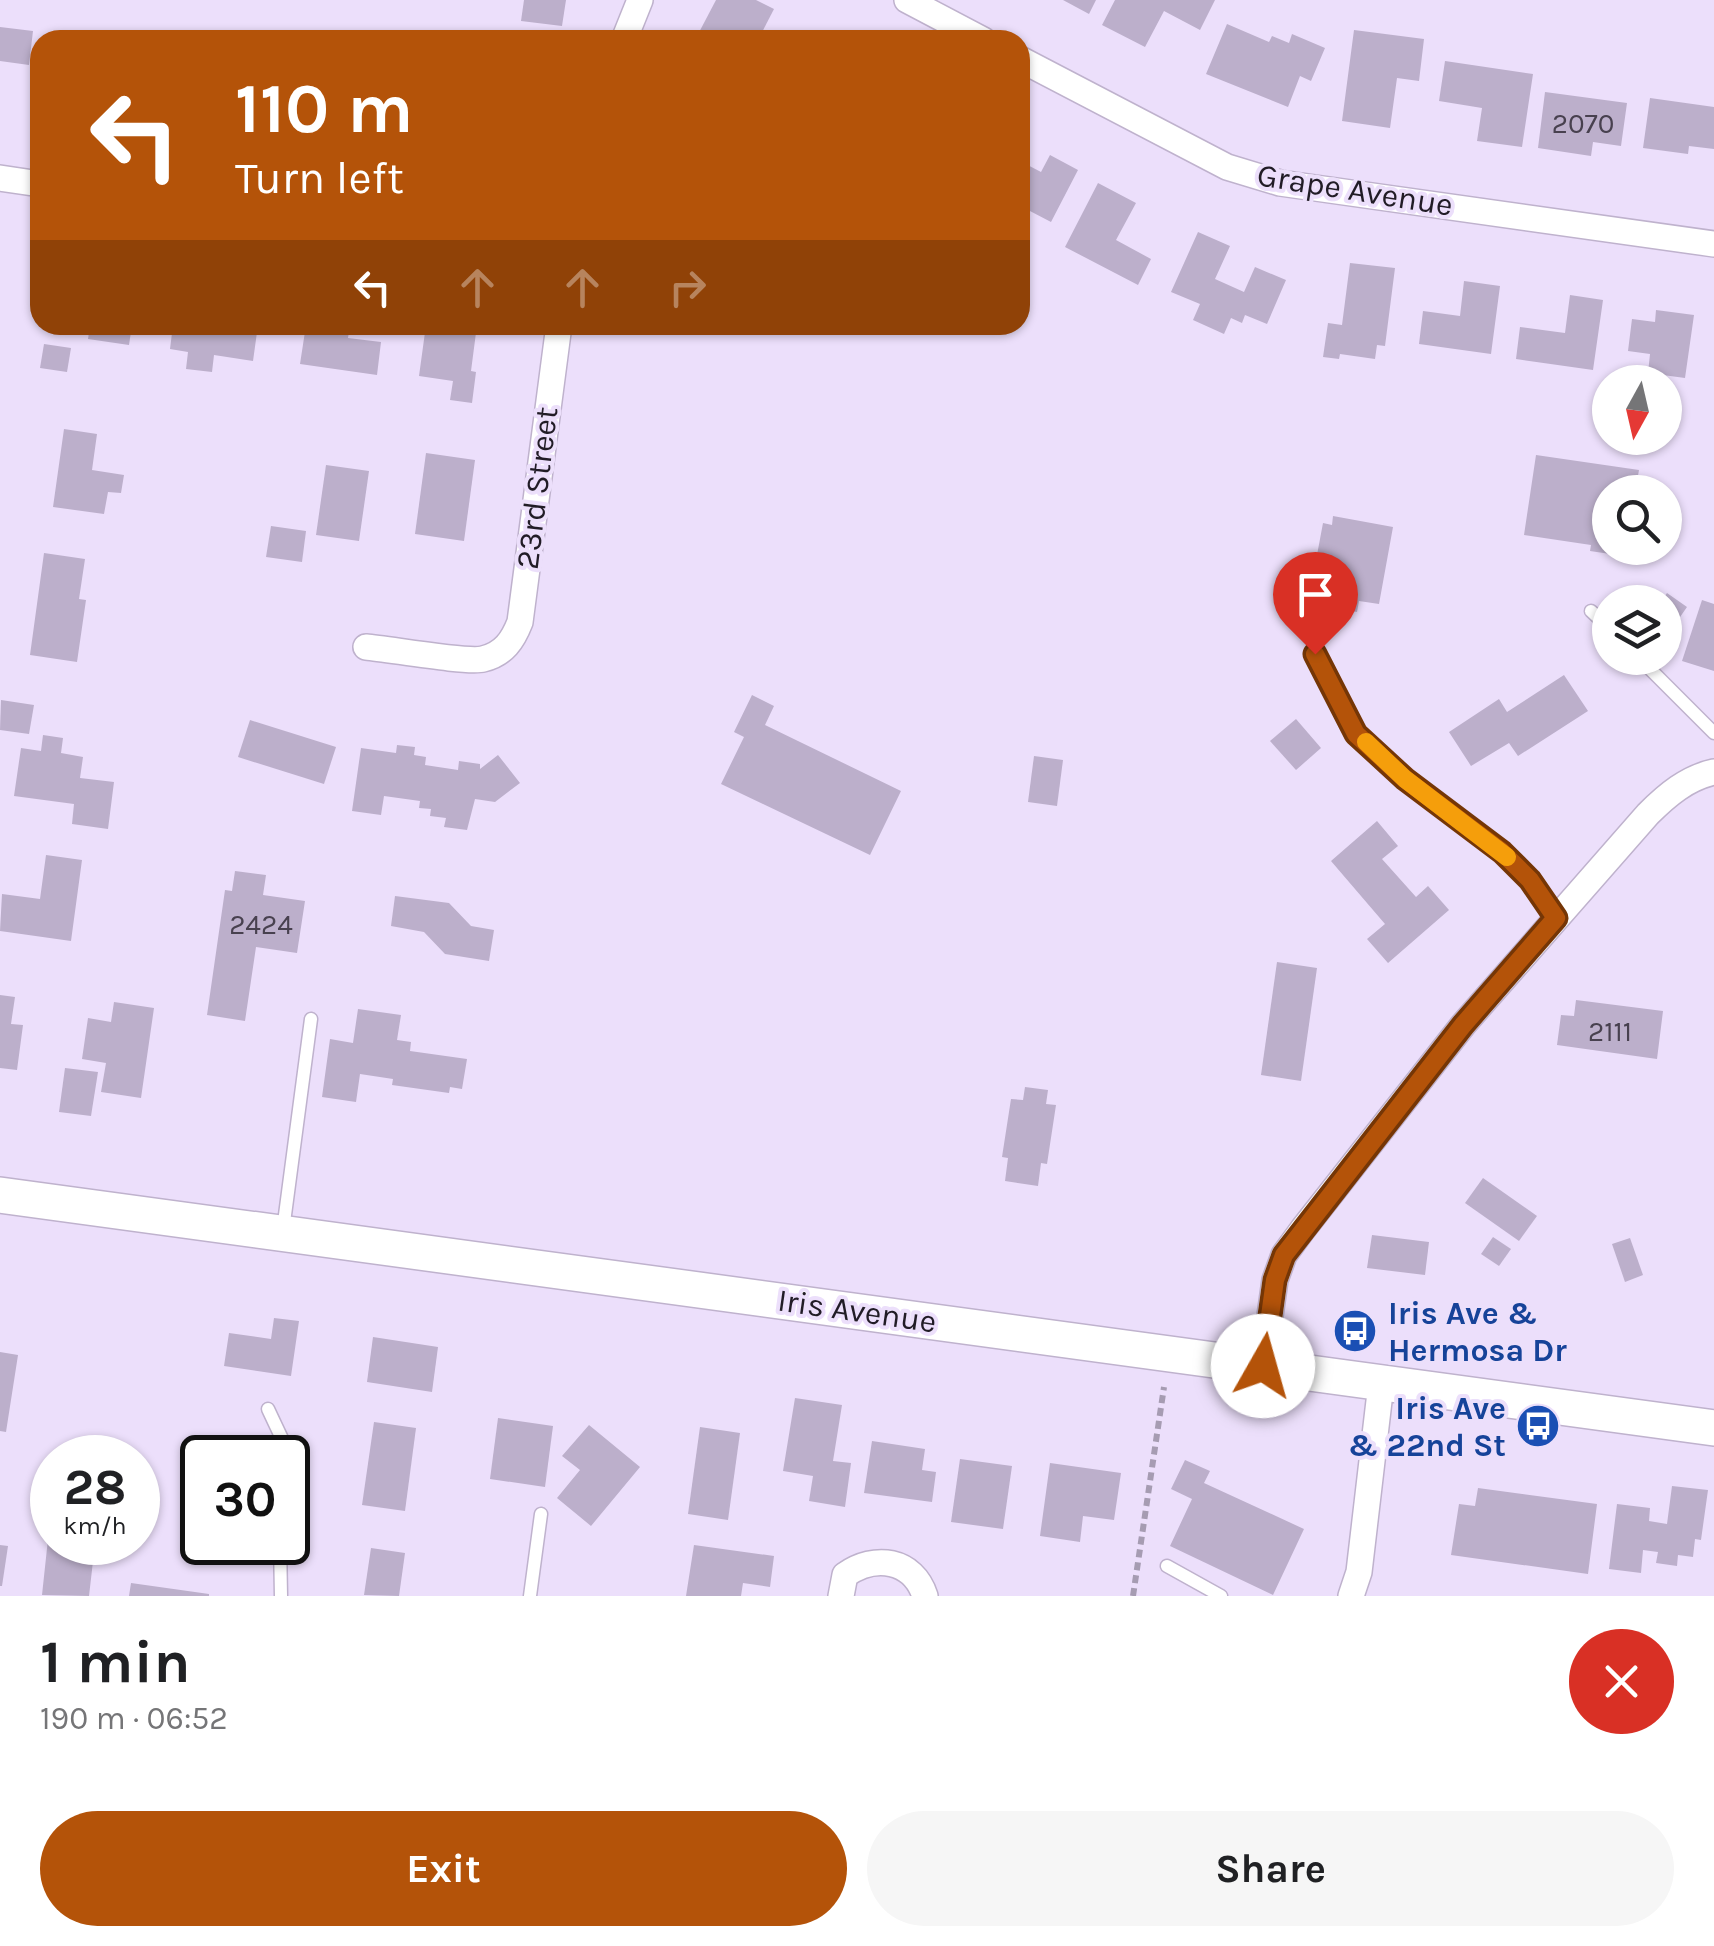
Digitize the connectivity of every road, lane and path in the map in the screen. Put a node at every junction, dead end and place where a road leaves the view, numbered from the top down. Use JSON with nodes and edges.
{"nodes":[{"id":1,"x":640,"y":0,"type":"edge"},
{"id":2,"x":907,"y":0,"type":"edge"},
{"id":3,"x":628,"y":30,"type":"edge"},
{"id":4,"x":965,"y":30,"type":"edge"},
{"id":5,"x":1030,"y":64,"type":"edge"},
{"id":6,"x":0,"y":178,"type":"edge"},
{"id":7,"x":30,"y":182,"type":"edge"},
{"id":8,"x":1714,"y":244,"type":"edge"},
{"id":9,"x":557,"y":335,"type":"edge"},
{"id":10,"x":366,"y":647,"type":"dead end"},
{"id":11,"x":1315,"y":654,"type":"dead end"},
{"id":12,"x":1656,"y":675,"type":"edge"},
{"id":13,"x":1714,"y":732,"type":"edge"},
{"id":14,"x":1714,"y":772,"type":"edge"},
{"id":15,"x":1556,"y":918,"type":"junction"},
{"id":16,"x":312,"y":1019,"type":"dead end"},
{"id":17,"x":0,"y":1194,"type":"edge"},
{"id":18,"x":283,"y":1233,"type":"junction"},
{"id":19,"x":1263,"y":1366,"type":"junction"},
{"id":20,"x":1381,"y":1384,"type":"junction"},
{"id":21,"x":1164,"y":1386,"type":"dead end"},
{"id":22,"x":268,"y":1409,"type":"dead end"},
{"id":23,"x":1714,"y":1428,"type":"edge"},
{"id":24,"x":280,"y":1435,"type":"edge"},
{"id":25,"x":542,"y":1514,"type":"dead end"},
{"id":26,"x":280,"y":1565,"type":"edge"},
{"id":27,"x":1167,"y":1566,"type":"dead end"},
{"id":28,"x":281,"y":1596,"type":"edge"},
{"id":29,"x":530,"y":1596,"type":"edge"},
{"id":30,"x":841,"y":1596,"type":"edge"},
{"id":31,"x":925,"y":1596,"type":"edge"},
{"id":32,"x":1133,"y":1596,"type":"edge"},
{"id":33,"x":1220,"y":1596,"type":"edge"},
{"id":34,"x":1350,"y":1596,"type":"edge"}],
"edges":[{"from":1,"to":3,"type":"street"},
{"from":2,"to":4,"type":"street"},
{"from":5,"to":8,"type":"street","name":"Grape Avenue"},
{"from":6,"to":7,"type":"street"},
{"from":9,"to":10,"type":"street","name":"23rd Street"},
{"from":11,"to":15,"type":"lane"},
{"from":12,"to":13,"type":"lane"},
{"from":14,"to":15,"type":"street"},
{"from":15,"to":19,"type":"street"},
{"from":16,"to":18,"type":"lane"},
{"from":17,"to":18,"type":"main road","name":"Iris Avenue"},
{"from":18,"to":19,"type":"main road","name":"Iris Avenue"},
{"from":19,"to":20,"type":"main road","name":"Iris Avenue"},
{"from":20,"to":23,"type":"main road","name":"Iris Avenue"},
{"from":20,"to":34,"type":"street"},
{"from":21,"to":32,"type":"path"},
{"from":22,"to":24,"type":"lane"},
{"from":25,"to":29,"type":"lane"},
{"from":26,"to":28,"type":"lane"},
{"from":27,"to":33,"type":"lane"},
{"from":30,"to":31,"type":"street"}]}
